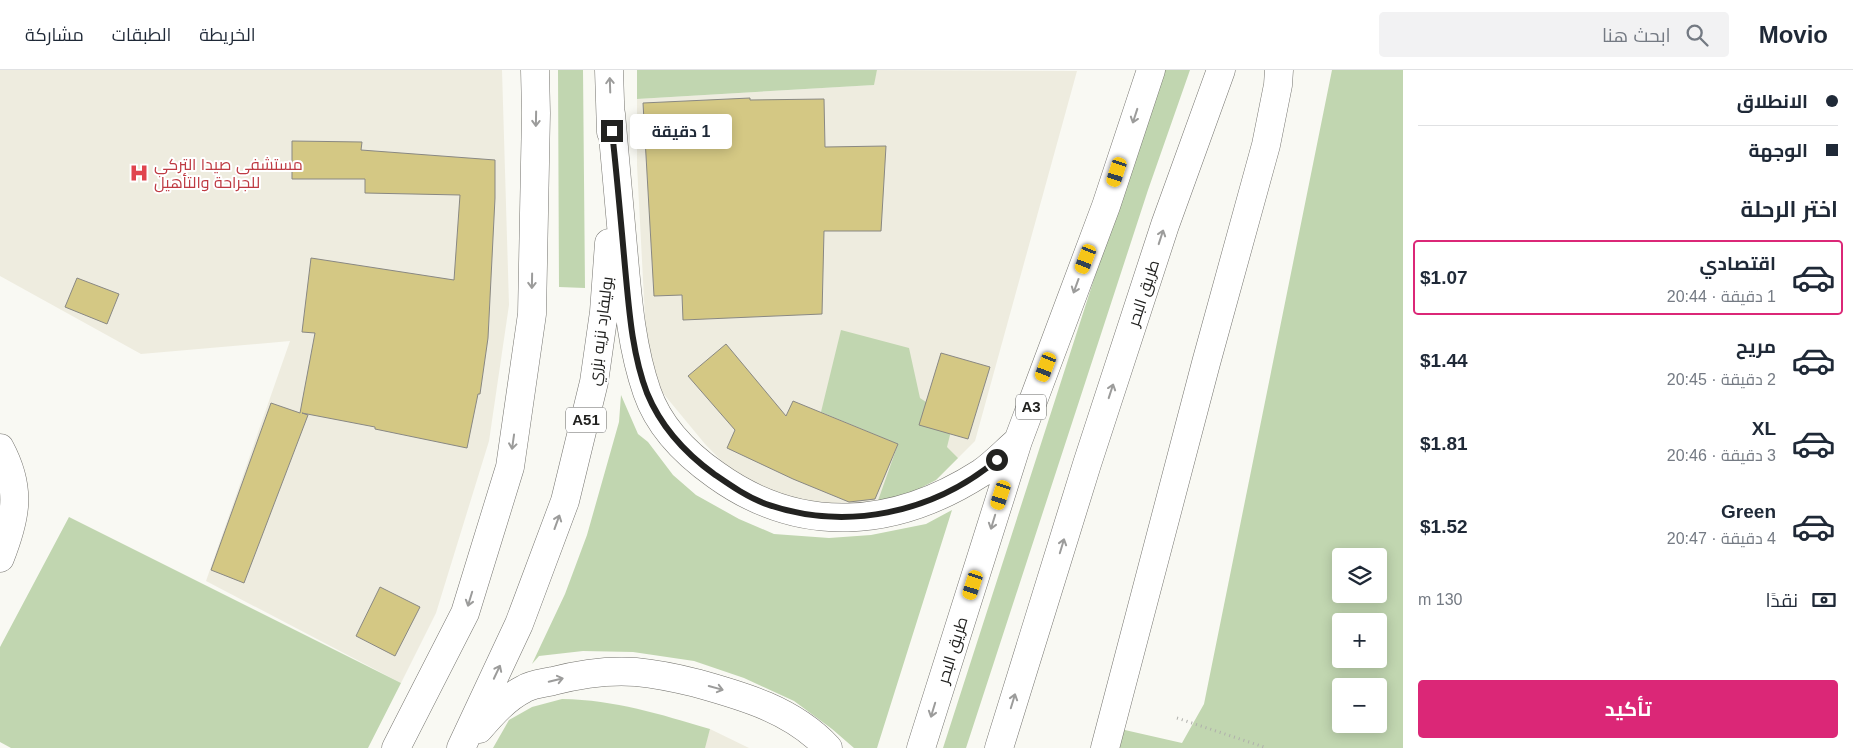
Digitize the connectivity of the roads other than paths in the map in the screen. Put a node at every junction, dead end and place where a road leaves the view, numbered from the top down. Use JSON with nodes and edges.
{"nodes":[{"id":1,"x":535,"y":70,"type":"edge"},
{"id":2,"x":609,"y":70,"type":"edge"},
{"id":3,"x":1151,"y":70,"type":"edge"},
{"id":4,"x":1222,"y":70,"type":"edge"},
{"id":5,"x":1279,"y":70,"type":"edge"},
{"id":6,"x":611,"y":114,"type":"junction"},
{"id":7,"x":1018,"y":441,"type":"junction"},
{"id":8,"x":0,"y":448,"type":"edge"},
{"id":9,"x":0,"y":558,"type":"edge"},
{"id":10,"x":1128,"y":663,"type":"junction"},
{"id":11,"x":1129,"y":731,"type":"dead end"},
{"id":12,"x":396,"y":748,"type":"edge"},
{"id":13,"x":462,"y":748,"type":"edge"},
{"id":14,"x":828,"y":748,"type":"edge"},
{"id":15,"x":922,"y":748,"type":"edge"},
{"id":16,"x":999,"y":748,"type":"edge"},
{"id":17,"x":1105,"y":748,"type":"edge"}],
"edges":[{"from":1,"to":12,"type":"main road","one_way":true},
{"from":6,"to":2,"type":"main road","name":"بوليفارد نزيه بزري","number":"A51","one_way":true},
{"from":3,"to":7,"type":"main road","name":"طريق البحر","number":"A3","one_way":true},
{"from":16,"to":4,"type":"main road","name":"طريق البحر","one_way":true},
{"from":5,"to":10,"type":"main road"},
{"from":6,"to":7,"type":"main road"},
{"from":13,"to":6,"type":"main road","name":"بوليفارد نزيه بزري","number":"A51","one_way":true},
{"from":7,"to":15,"type":"main road","name":"طريق البحر","number":"A3","one_way":true},
{"from":8,"to":9,"type":"main road"},
{"from":10,"to":11,"type":"main road"},
{"from":10,"to":17,"type":"main road"},
{"from":13,"to":14,"type":"main road","one_way":true}]}
